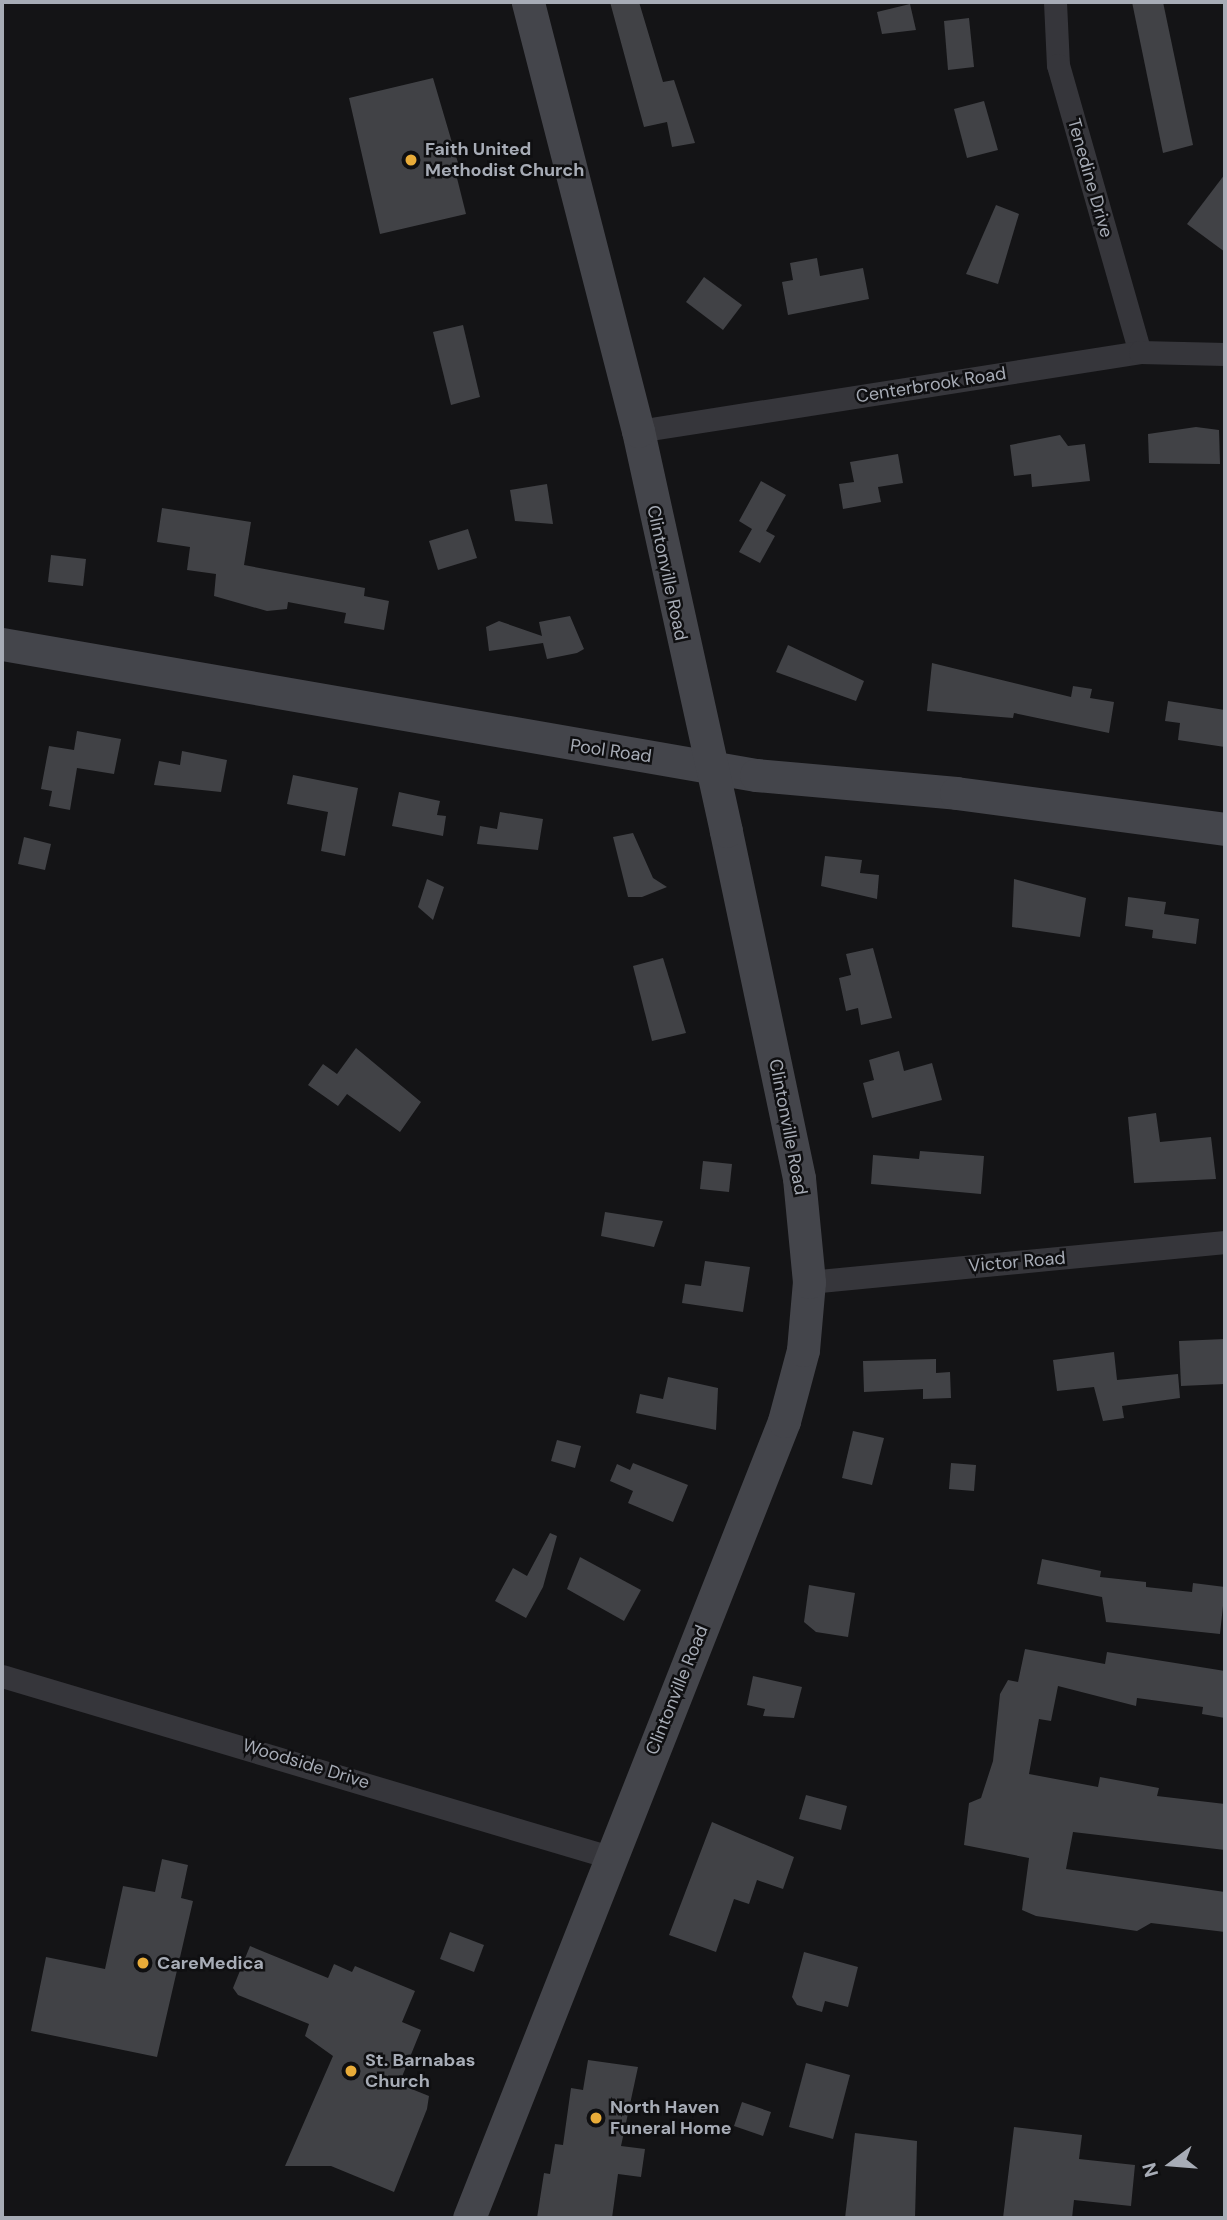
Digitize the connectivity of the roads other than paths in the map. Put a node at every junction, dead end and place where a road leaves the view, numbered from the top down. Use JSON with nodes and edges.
{"nodes":[{"id":1,"x":528,"y":2,"type":"edge"},
{"id":2,"x":1055,"y":2,"type":"edge"},
{"id":3,"x":1140,"y":352,"type":"junction"},
{"id":4,"x":1225,"y":354,"type":"edge"},
{"id":5,"x":638,"y":431,"type":"junction"},
{"id":6,"x":2,"y":644,"type":"edge"},
{"id":7,"x":710,"y":767,"type":"junction"},
{"id":8,"x":1225,"y":830,"type":"edge"},
{"id":9,"x":1225,"y":1242,"type":"edge"},
{"id":10,"x":809,"y":1282,"type":"junction"},
{"id":11,"x":2,"y":1676,"type":"edge"},
{"id":12,"x":610,"y":1857,"type":"junction"},
{"id":13,"x":469,"y":2218,"type":"edge"}],
"edges":[{"from":1,"to":5,"type":"main road","name":"Clintonville Road"},
{"from":2,"to":3,"type":"street","name":"Tenedine Drive"},
{"from":3,"to":4,"type":"street","name":"Centerbrook Road"},
{"from":3,"to":5,"type":"street","name":"Centerbrook Road"},
{"from":5,"to":7,"type":"main road","name":"Clintonville Road"},
{"from":6,"to":7,"type":"main road","name":"Pool Road"},
{"from":7,"to":8,"type":"main road","name":"Pool Road"},
{"from":7,"to":10,"type":"main road","name":"Clintonville Road"},
{"from":9,"to":10,"type":"street","name":"Victor Road"},
{"from":10,"to":12,"type":"main road","name":"Clintonville Road"},
{"from":11,"to":12,"type":"street","name":"Woodside Drive"},
{"from":12,"to":13,"type":"main road","name":"Clintonville Road"}]}
